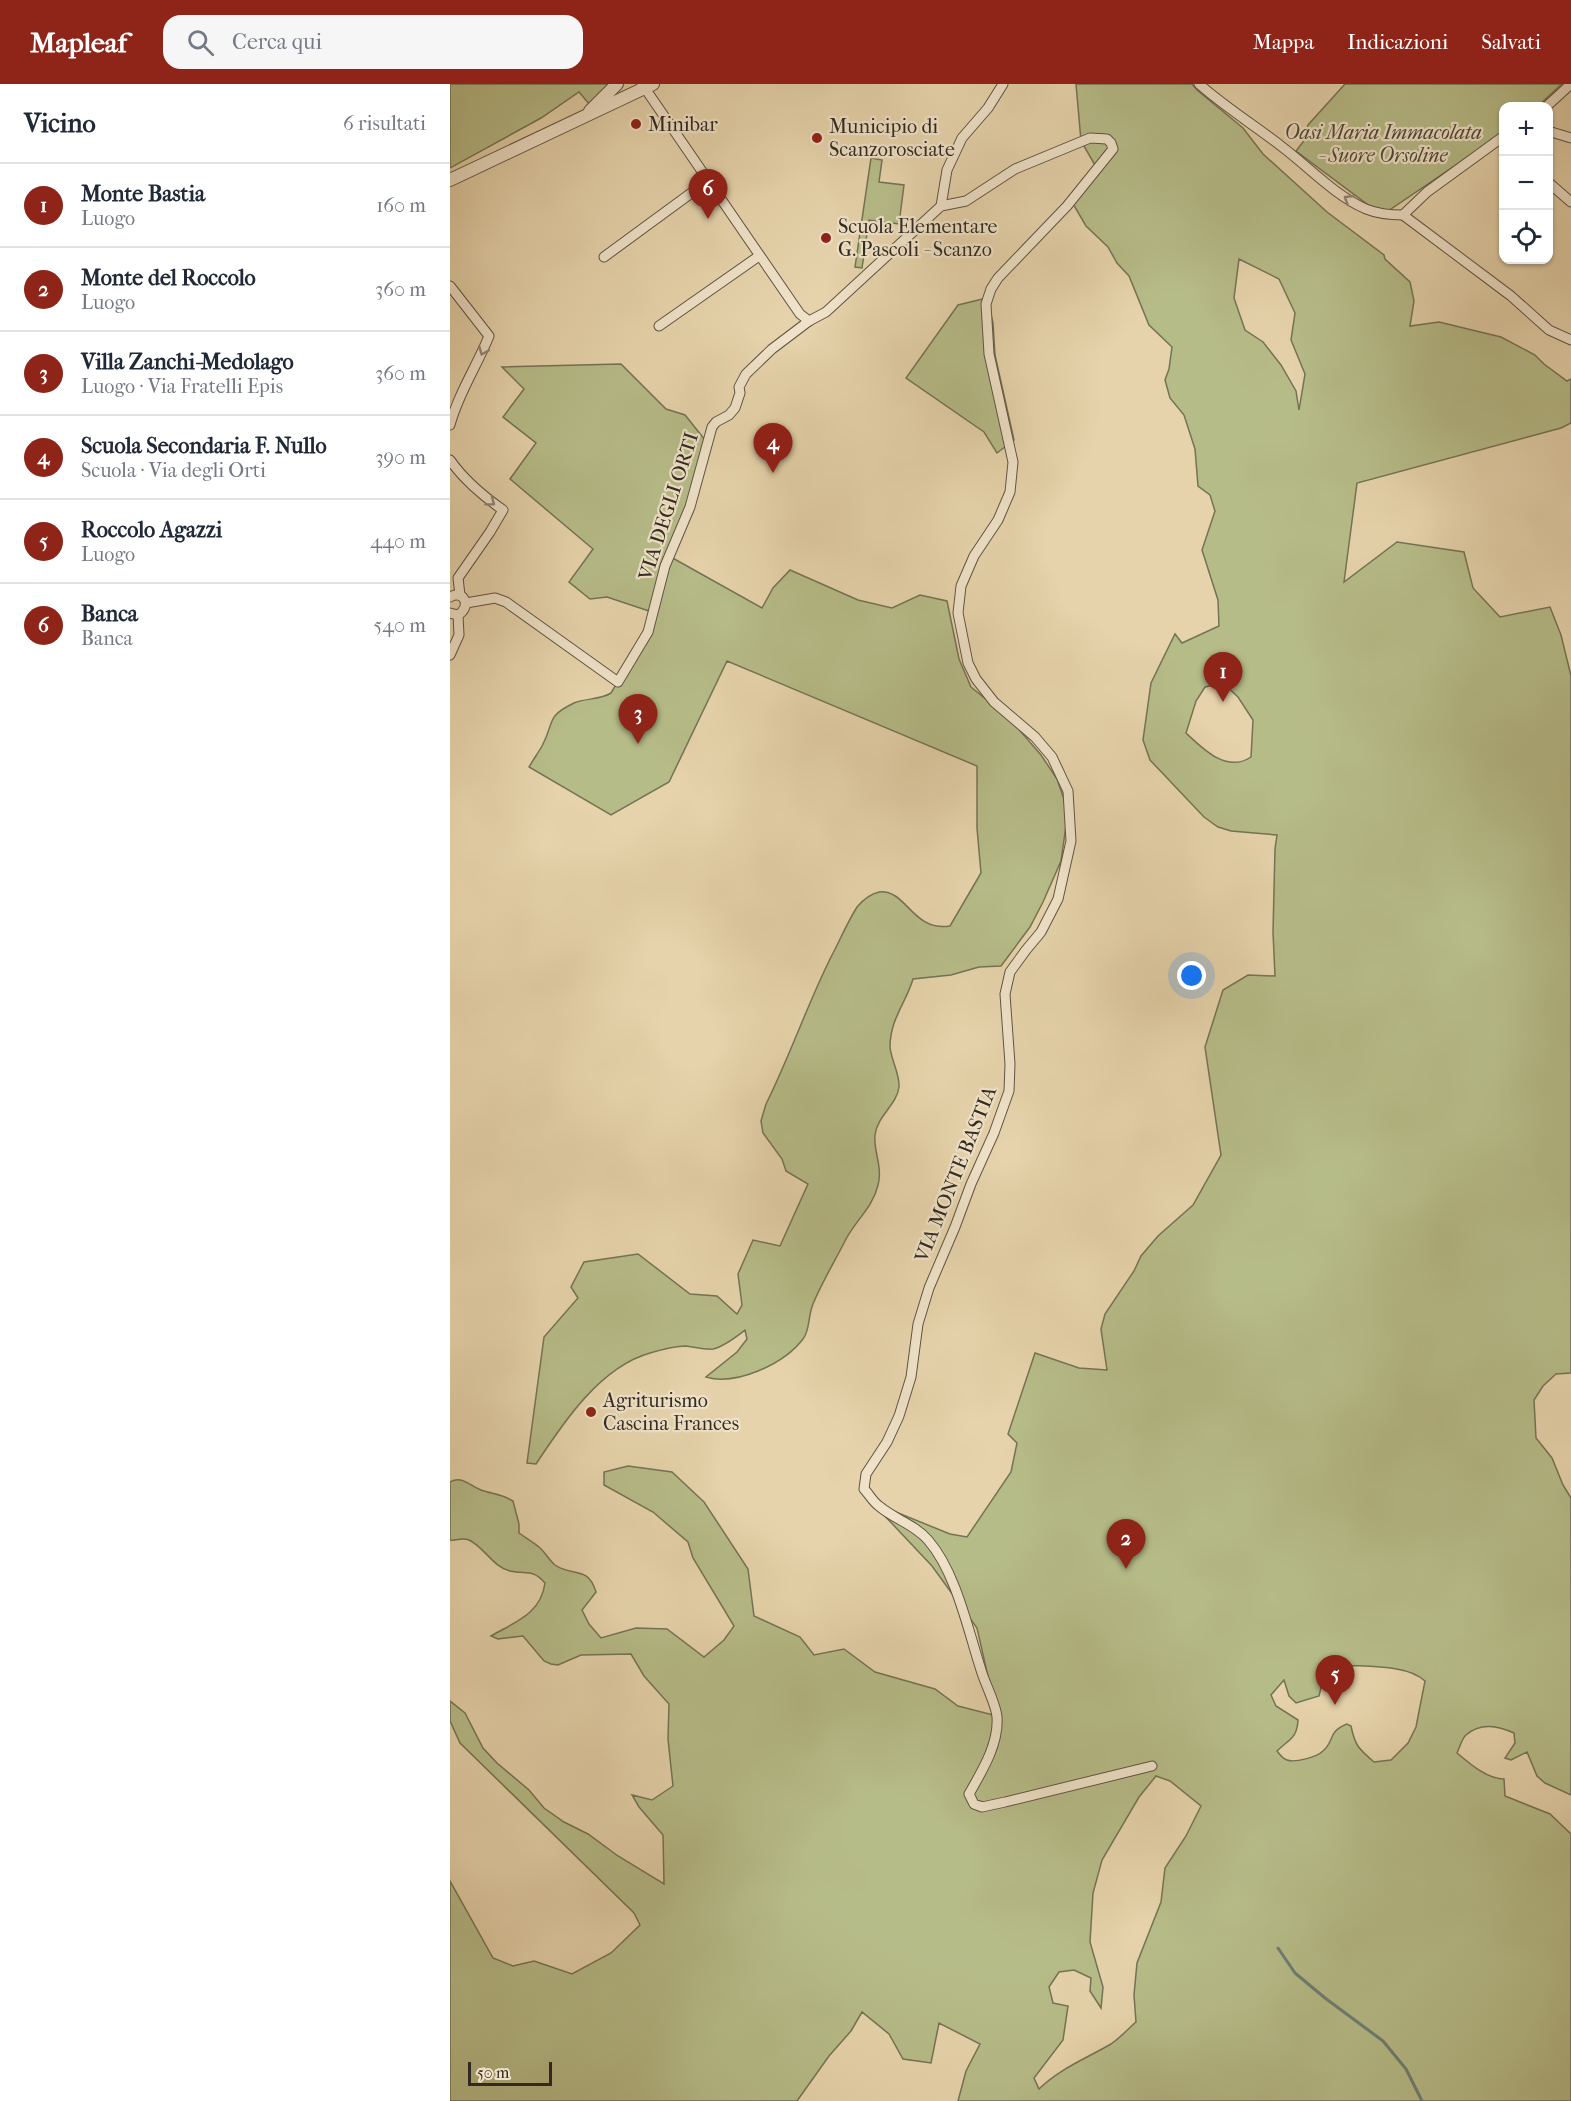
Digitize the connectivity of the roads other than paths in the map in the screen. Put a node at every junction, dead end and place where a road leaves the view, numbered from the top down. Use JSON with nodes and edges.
{"nodes":[{"id":1,"x":617,"y":84,"type":"edge"},
{"id":2,"x":1003,"y":84,"type":"edge"},
{"id":3,"x":1200,"y":84,"type":"edge"},
{"id":4,"x":1571,"y":84,"type":"edge"},
{"id":5,"x":647,"y":85,"type":"edge"},
{"id":6,"x":1551,"y":102,"type":"edge"},
{"id":7,"x":586,"y":115,"type":"junction"},
{"id":8,"x":1553,"y":133,"type":"edge"},
{"id":9,"x":1571,"y":138,"type":"edge"},
{"id":10,"x":1499,"y":141,"type":"edge"},
{"id":11,"x":450,"y":180,"type":"edge"},
{"id":12,"x":709,"y":180,"type":"junction"},
{"id":13,"x":1553,"y":186,"type":"edge"},
{"id":14,"x":1571,"y":202,"type":"edge"},
{"id":15,"x":941,"y":206,"type":"junction"},
{"id":16,"x":1403,"y":215,"type":"junction"},
{"id":17,"x":759,"y":256,"type":"junction"},
{"id":18,"x":604,"y":257,"type":"dead end"},
{"id":19,"x":450,"y":286,"type":"edge"},
{"id":20,"x":809,"y":321,"type":"junction"},
{"id":21,"x":658,"y":326,"type":"dead end"},
{"id":22,"x":1571,"y":340,"type":"edge"},
{"id":23,"x":452,"y":408,"type":"edge"},
{"id":24,"x":450,"y":425,"type":"edge"},
{"id":25,"x":450,"y":460,"type":"edge"},
{"id":26,"x":459,"y":598,"type":"edge"},
{"id":27,"x":454,"y":614,"type":"edge"},
{"id":28,"x":450,"y":655,"type":"edge"},
{"id":29,"x":1152,"y":1766,"type":"dead end"}],
"edges":[{"from":1,"to":7,"type":"street"},
{"from":2,"to":15,"type":"street"},
{"from":16,"to":3,"type":"street","one_way":true},
{"from":4,"to":6,"type":"street"},
{"from":5,"to":7,"type":"street"},
{"from":5,"to":12,"type":"street"},
{"from":7,"to":11,"type":"street"},
{"from":8,"to":9,"type":"street"},
{"from":10,"to":16,"type":"street"},
{"from":12,"to":17,"type":"street"},
{"from":12,"to":18,"type":"street"},
{"from":13,"to":14,"type":"street"},
{"from":15,"to":20,"type":"street","name":"VIA DEGLI ORTI"},
{"from":15,"to":29,"type":"street","name":"VIA MONTE BASTIA"},
{"from":16,"to":22,"type":"street"},
{"from":17,"to":20,"type":"street"},
{"from":17,"to":21,"type":"street"},
{"from":19,"to":23,"type":"street","one_way":true},
{"from":20,"to":26,"type":"street","name":"VIA DEGLI ORTI"},
{"from":23,"to":24,"type":"street"},
{"from":25,"to":26,"type":"street","one_way":true},
{"from":26,"to":27,"type":"street"},
{"from":27,"to":28,"type":"street"}]}
